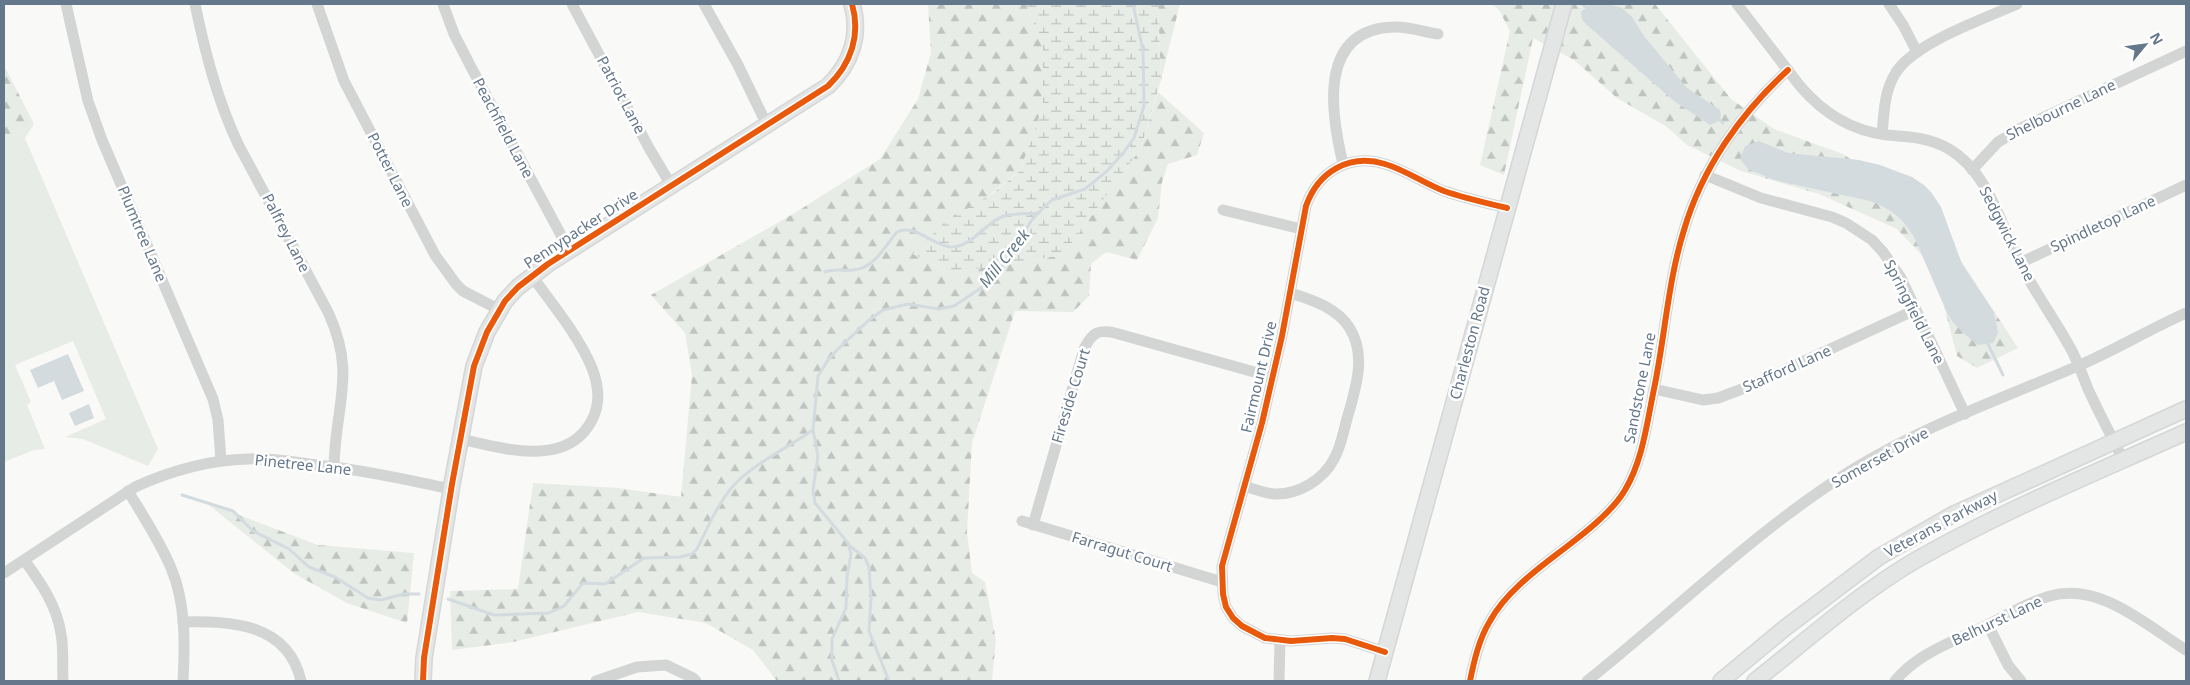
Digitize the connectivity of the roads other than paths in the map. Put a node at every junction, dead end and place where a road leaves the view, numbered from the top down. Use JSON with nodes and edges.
{"nodes":[{"id":1,"x":66,"y":4,"type":"edge"},
{"id":2,"x":196,"y":4,"type":"edge"},
{"id":3,"x":317,"y":4,"type":"edge"},
{"id":4,"x":443,"y":4,"type":"edge"},
{"id":5,"x":572,"y":4,"type":"edge"},
{"id":6,"x":704,"y":4,"type":"edge"},
{"id":7,"x":852,"y":4,"type":"edge"},
{"id":8,"x":1564,"y":4,"type":"edge"},
{"id":9,"x":1738,"y":4,"type":"edge"},
{"id":10,"x":1889,"y":4,"type":"edge"},
{"id":11,"x":2017,"y":4,"type":"edge"},
{"id":12,"x":1438,"y":34,"type":"dead end"},
{"id":13,"x":2186,"y":51,"type":"edge"},
{"id":14,"x":1916,"y":52,"type":"junction"},
{"id":15,"x":1788,"y":70,"type":"junction"},
{"id":16,"x":766,"y":125,"type":"junction"},
{"id":17,"x":1882,"y":134,"type":"junction"},
{"id":18,"x":1343,"y":164,"type":"junction"},
{"id":19,"x":1972,"y":170,"type":"junction"},
{"id":20,"x":1705,"y":175,"type":"junction"},
{"id":21,"x":671,"y":185,"type":"junction"},
{"id":22,"x":2186,"y":185,"type":"edge"},
{"id":23,"x":1507,"y":208,"type":"junction"},
{"id":24,"x":1223,"y":210,"type":"dead end"},
{"id":25,"x":1301,"y":229,"type":"junction"},
{"id":26,"x":569,"y":250,"type":"junction"},
{"id":27,"x":2020,"y":263,"type":"junction"},
{"id":28,"x":532,"y":276,"type":"junction"},
{"id":29,"x":1291,"y":293,"type":"junction"},
{"id":30,"x":500,"y":310,"type":"junction"},
{"id":31,"x":1915,"y":310,"type":"junction"},
{"id":32,"x":2186,"y":313,"type":"edge"},
{"id":33,"x":2079,"y":365,"type":"junction"},
{"id":34,"x":1272,"y":377,"type":"junction"},
{"id":35,"x":1654,"y":389,"type":"junction"},
{"id":36,"x":2186,"y":409,"type":"edge"},
{"id":37,"x":1965,"y":414,"type":"junction"},
{"id":38,"x":2186,"y":432,"type":"edge"},
{"id":39,"x":460,"y":439,"type":"junction"},
{"id":40,"x":2114,"y":441,"type":"junction"},
{"id":41,"x":2124,"y":460,"type":"junction"},
{"id":42,"x":221,"y":461,"type":"junction"},
{"id":43,"x":334,"y":467,"type":"junction"},
{"id":44,"x":1244,"y":486,"type":"junction"},
{"id":45,"x":451,"y":488,"type":"junction"},
{"id":46,"x":128,"y":491,"type":"junction"},
{"id":47,"x":1022,"y":521,"type":"dead end"},
{"id":48,"x":1033,"y":525,"type":"junction"},
{"id":49,"x":25,"y":560,"type":"junction"},
{"id":50,"x":4,"y":573,"type":"edge"},
{"id":51,"x":1222,"y":582,"type":"junction"},
{"id":52,"x":183,"y":622,"type":"junction"},
{"id":53,"x":1988,"y":625,"type":"junction"},
{"id":54,"x":1280,"y":641,"type":"junction"},
{"id":55,"x":2186,"y":650,"type":"edge"},
{"id":56,"x":1386,"y":652,"type":"junction"},
{"id":57,"x":63,"y":681,"type":"edge"},
{"id":58,"x":183,"y":681,"type":"edge"},
{"id":59,"x":301,"y":681,"type":"edge"},
{"id":60,"x":423,"y":681,"type":"edge"},
{"id":61,"x":596,"y":681,"type":"edge"},
{"id":62,"x":696,"y":681,"type":"edge"},
{"id":63,"x":1279,"y":681,"type":"edge"},
{"id":64,"x":1377,"y":681,"type":"edge"},
{"id":65,"x":1470,"y":681,"type":"edge"},
{"id":66,"x":1587,"y":681,"type":"edge"},
{"id":67,"x":1721,"y":681,"type":"edge"},
{"id":68,"x":1755,"y":681,"type":"edge"},
{"id":69,"x":1895,"y":681,"type":"edge"},
{"id":70,"x":2022,"y":681,"type":"edge"}],
"edges":[{"from":1,"to":42,"type":"street","name":"Plumtree Lane"},
{"from":2,"to":43,"type":"street","name":"Palfrey Lane"},
{"from":3,"to":30,"type":"street","name":"Potter Lane"},
{"from":4,"to":26,"type":"street","name":"Peachfield Lane"},
{"from":5,"to":21,"type":"street","name":"Patriot Lane"},
{"from":6,"to":16,"type":"street"},
{"from":7,"to":16,"type":"street","name":"Pennypacker Drive"},
{"from":8,"to":23,"type":"street","name":"Charleston Road"},
{"from":9,"to":15,"type":"street","name":"Sedgwick Lane"},
{"from":10,"to":14,"type":"street"},
{"from":11,"to":14,"type":"street"},
{"from":12,"to":18,"type":"street"},
{"from":13,"to":19,"type":"street","name":"Shelbourne Lane"},
{"from":14,"to":17,"type":"street"},
{"from":15,"to":17,"type":"street","name":"Sedgwick Lane"},
{"from":15,"to":20,"type":"street","name":"Sandstone Lane"},
{"from":16,"to":21,"type":"street","name":"Pennypacker Drive"},
{"from":17,"to":19,"type":"street","name":"Sedgwick Lane"},
{"from":18,"to":23,"type":"street"},
{"from":18,"to":25,"type":"street","name":"Fairmount Drive"},
{"from":19,"to":27,"type":"street","name":"Sedgwick Lane"},
{"from":20,"to":31,"type":"street","name":"Springfield Lane"},
{"from":20,"to":35,"type":"street","name":"Sandstone Lane"},
{"from":21,"to":26,"type":"street","name":"Pennypacker Drive"},
{"from":22,"to":27,"type":"street","name":"Spindletop Lane"},
{"from":23,"to":56,"type":"street","name":"Charleston Road"},
{"from":24,"to":25,"type":"street"},
{"from":25,"to":29,"type":"street","name":"Fairmount Drive"},
{"from":26,"to":28,"type":"street","name":"Pennypacker Drive"},
{"from":27,"to":33,"type":"street","name":"Sedgwick Lane"},
{"from":28,"to":30,"type":"street","name":"Pennypacker Drive"},
{"from":28,"to":39,"type":"street"},
{"from":29,"to":34,"type":"street","name":"Fairmount Drive"},
{"from":29,"to":44,"type":"street"},
{"from":30,"to":39,"type":"street","name":"Pennypacker Drive"},
{"from":31,"to":35,"type":"street","name":"Stafford Lane"},
{"from":31,"to":37,"type":"street","name":"Springfield Lane"},
{"from":32,"to":33,"type":"street","name":"Somerset Drive"},
{"from":33,"to":37,"type":"street","name":"Somerset Drive"},
{"from":33,"to":40,"type":"street","name":"Sedgwick Lane"},
{"from":34,"to":44,"type":"street","name":"Fairmount Drive"},
{"from":34,"to":48,"type":"street","name":"Fireside Court"},
{"from":35,"to":65,"type":"street","name":"Sandstone Lane"},
{"from":36,"to":40,"type":"street","name":"Veterans Parkway"},
{"from":37,"to":66,"type":"street","name":"Somerset Drive"},
{"from":38,"to":41,"type":"street","name":"Veterans Parkway"},
{"from":39,"to":45,"type":"street","name":"Pennypacker Drive"},
{"from":40,"to":41,"type":"street","name":"Sedgwick Lane"},
{"from":40,"to":67,"type":"street","name":"Veterans Parkway"},
{"from":41,"to":68,"type":"street","name":"Veterans Parkway"},
{"from":42,"to":43,"type":"street","name":"Pinetree Lane"},
{"from":42,"to":46,"type":"street","name":"Pinetree Lane"},
{"from":43,"to":45,"type":"street","name":"Pinetree Lane"},
{"from":44,"to":51,"type":"street","name":"Fairmount Drive"},
{"from":45,"to":60,"type":"street","name":"Pennypacker Drive"},
{"from":46,"to":49,"type":"street","name":"Pinetree Lane"},
{"from":46,"to":52,"type":"street"},
{"from":47,"to":48,"type":"street","name":"Farragut Court"},
{"from":48,"to":51,"type":"street","name":"Farragut Court"},
{"from":49,"to":50,"type":"street","name":"Pinetree Lane"},
{"from":49,"to":57,"type":"street"},
{"from":51,"to":54,"type":"street","name":"Fairmount Drive"},
{"from":52,"to":58,"type":"street"},
{"from":52,"to":59,"type":"street"},
{"from":53,"to":55,"type":"street","name":"Belhurst Lane"},
{"from":53,"to":69,"type":"street","name":"Belhurst Lane"},
{"from":53,"to":70,"type":"street"},
{"from":54,"to":56,"type":"street","name":"Fairmount Drive"},
{"from":54,"to":63,"type":"street"},
{"from":56,"to":64,"type":"street","name":"Charleston Road"},
{"from":61,"to":62,"type":"street"}]}
